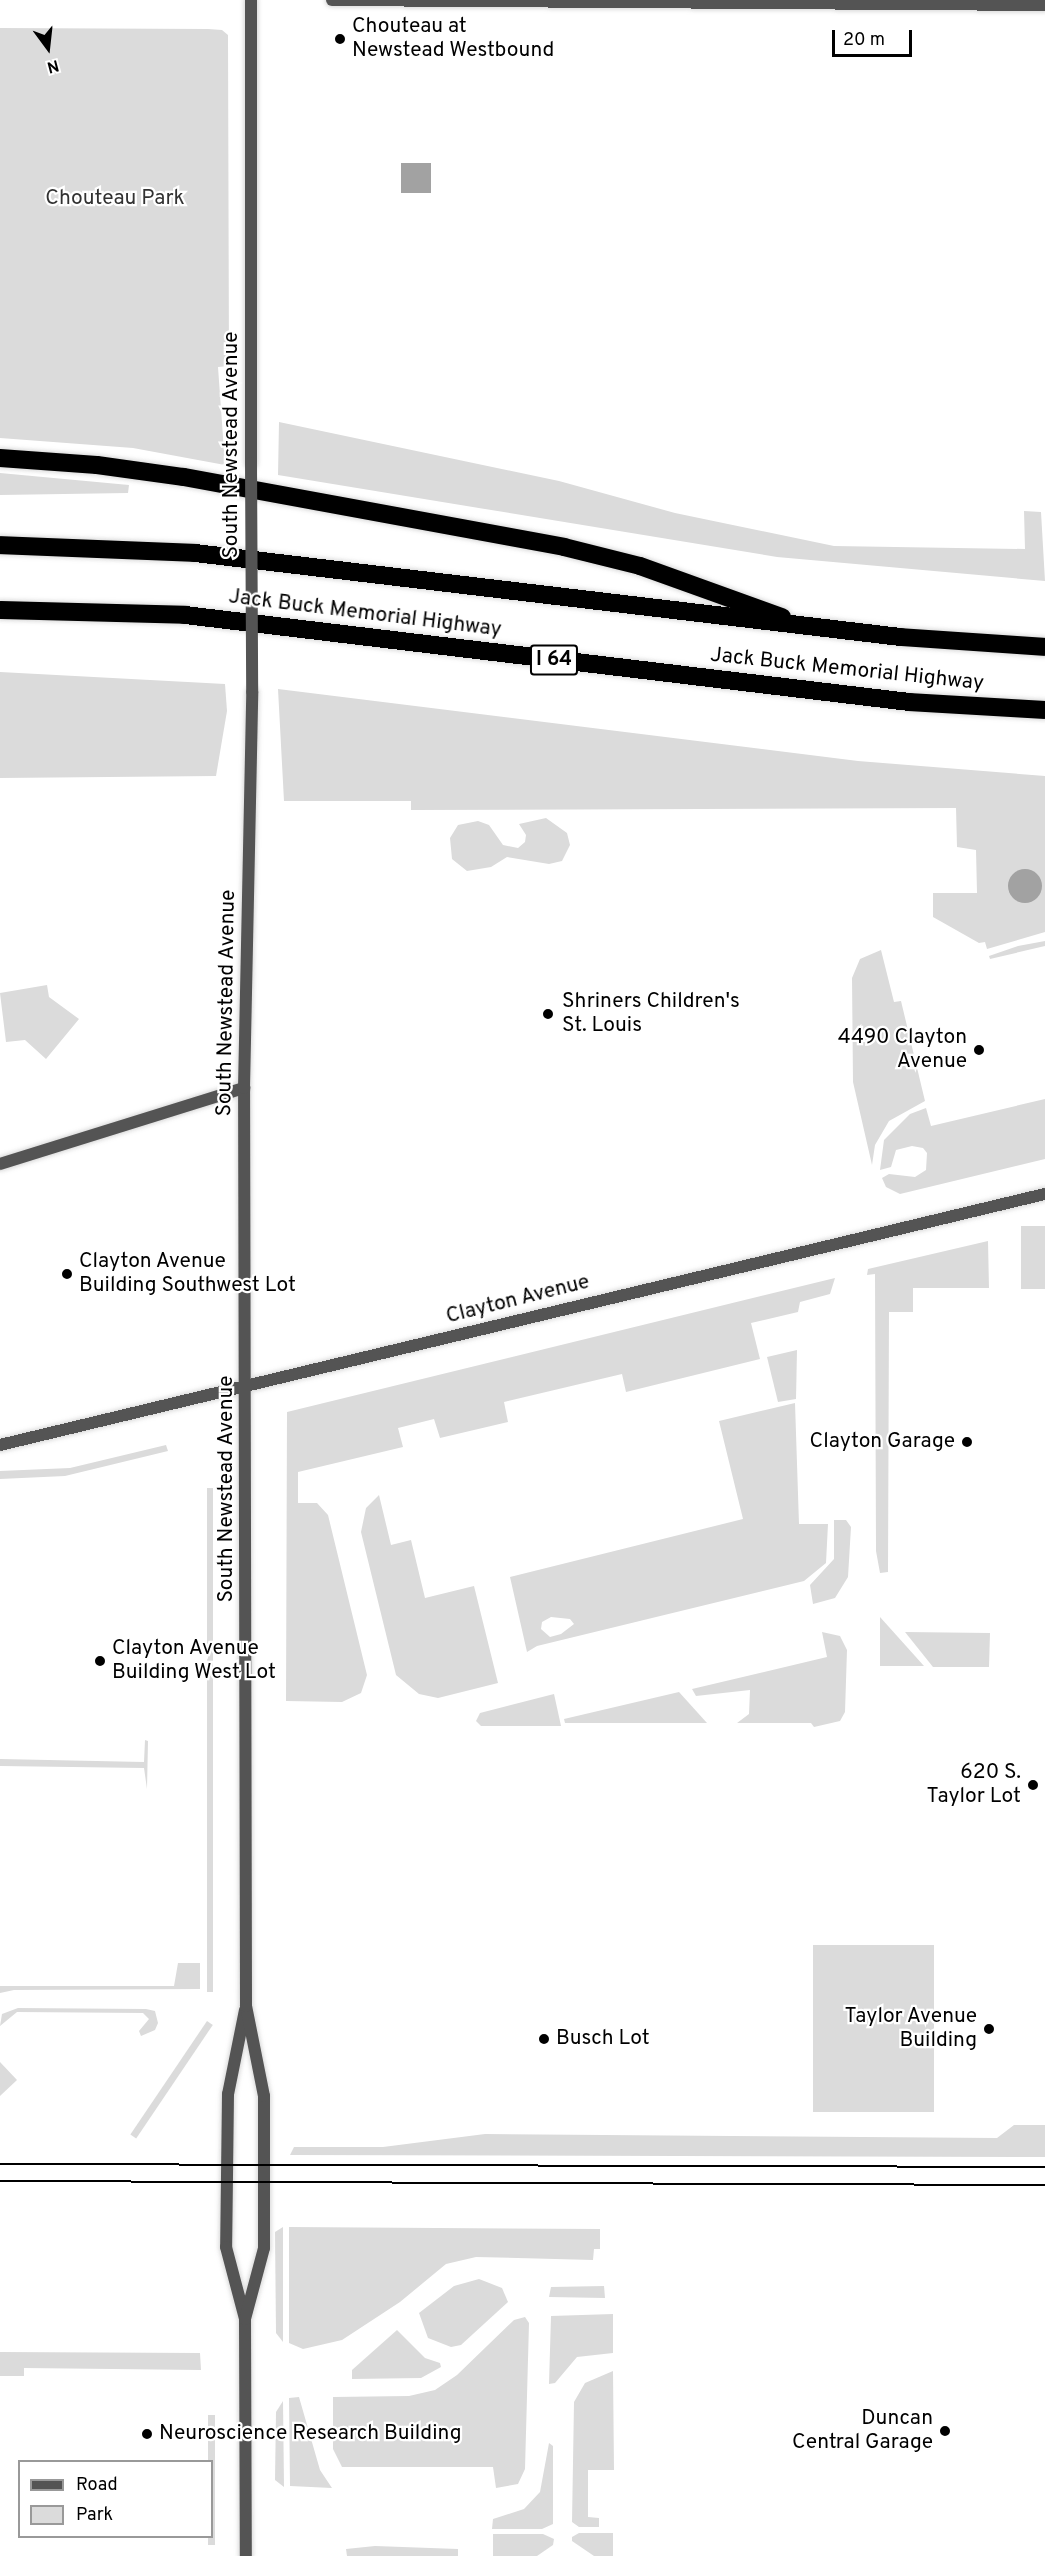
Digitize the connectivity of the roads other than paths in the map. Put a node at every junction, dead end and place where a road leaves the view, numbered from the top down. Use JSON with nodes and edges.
{"nodes":[{"id":1,"x":251,"y":0,"type":"edge"},
{"id":2,"x":332,"y":0,"type":"edge"},
{"id":3,"x":1045,"y":5,"type":"edge"},
{"id":4,"x":0,"y":458,"type":"edge"},
{"id":5,"x":0,"y":545,"type":"edge"},
{"id":6,"x":0,"y":610,"type":"edge"},
{"id":7,"x":806,"y":626,"type":"junction"},
{"id":8,"x":1045,"y":646,"type":"edge"},
{"id":9,"x":1045,"y":710,"type":"edge"},
{"id":10,"x":244,"y":1088,"type":"junction"},
{"id":11,"x":0,"y":1164,"type":"edge"},
{"id":12,"x":1045,"y":1194,"type":"edge"},
{"id":13,"x":247,"y":1386,"type":"junction"},
{"id":14,"x":0,"y":1445,"type":"edge"},
{"id":15,"x":246,"y":2006,"type":"junction"},
{"id":16,"x":245,"y":2319,"type":"junction"},
{"id":17,"x":246,"y":2556,"type":"edge"}],
"edges":[{"from":1,"to":10,"type":"street","name":"South Newstead Avenue","bridge":true},
{"from":2,"to":3,"type":"street"},
{"from":4,"to":7,"type":"highway"},
{"from":5,"to":7,"type":"highway","name":"Jack Buck Memorial Highway"},
{"from":6,"to":9,"type":"highway","name":"Jack Buck Memorial Highway","number":"I 64"},
{"from":7,"to":8,"type":"highway","name":"Jack Buck Memorial Highway"},
{"from":10,"to":11,"type":"street"},
{"from":10,"to":13,"type":"street","name":"South Newstead Avenue"},
{"from":12,"to":13,"type":"street","name":"Clayton Avenue"},
{"from":13,"to":14,"type":"street","name":"Clayton Avenue"},
{"from":13,"to":15,"type":"street","name":"South Newstead Avenue"},
{"from":15,"to":16,"type":"street","name":"South Newstead Avenue"},
{"from":15,"to":16,"type":"street","name":"South Newstead Avenue"},
{"from":16,"to":17,"type":"street","name":"South Newstead Avenue"}]}
